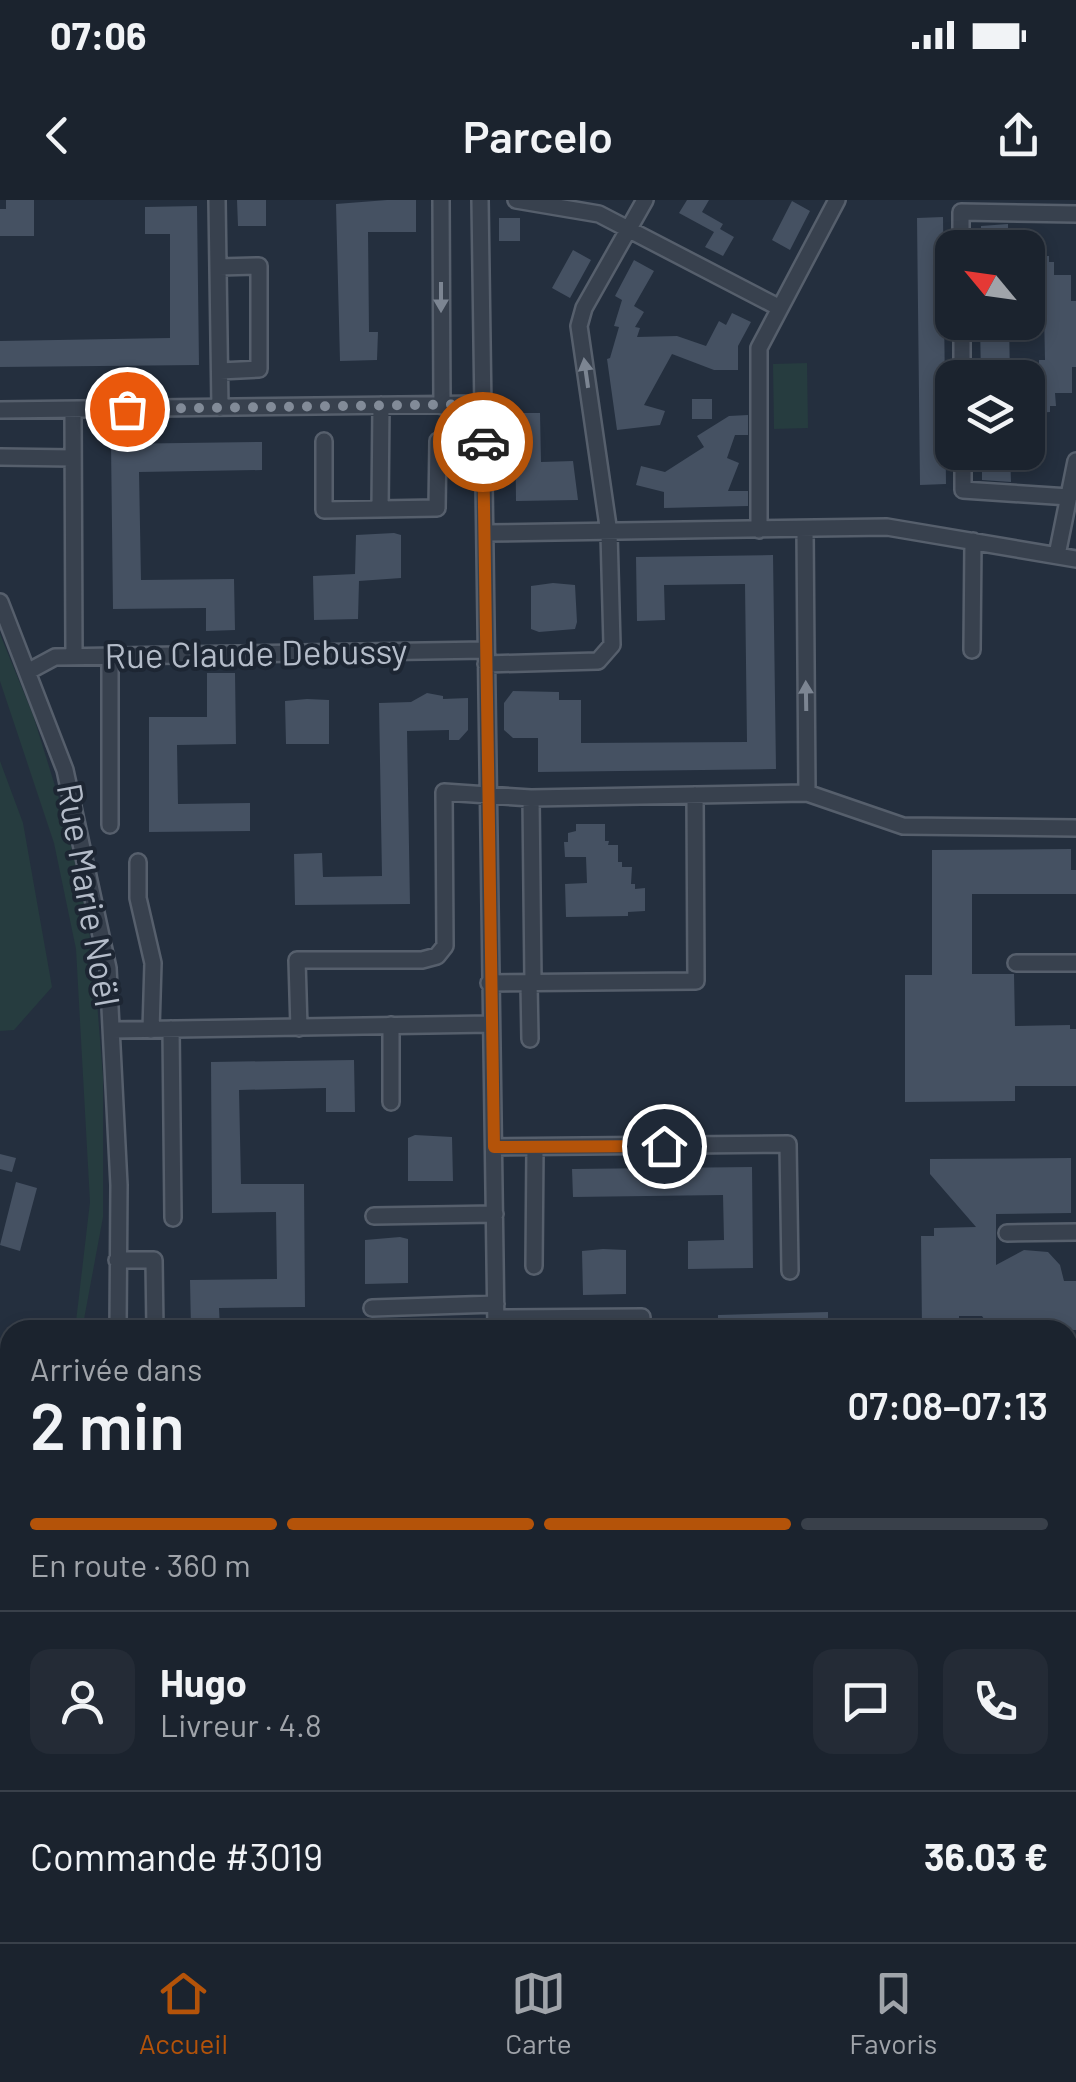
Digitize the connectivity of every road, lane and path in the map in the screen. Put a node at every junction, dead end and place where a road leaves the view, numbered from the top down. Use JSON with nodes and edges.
{"nodes":[{"id":1,"x":217,"y":200,"type":"edge"},
{"id":2,"x":441,"y":200,"type":"edge"},
{"id":3,"x":480,"y":200,"type":"edge"},
{"id":4,"x":516,"y":200,"type":"edge"},
{"id":5,"x":645,"y":200,"type":"edge"},
{"id":6,"x":837,"y":200,"type":"edge"},
{"id":7,"x":1076,"y":214,"type":"edge"},
{"id":8,"x":630,"y":228,"type":"junction"},
{"id":9,"x":961,"y":230,"type":"edge"},
{"id":10,"x":219,"y":267,"type":"junction"},
{"id":11,"x":780,"y":308,"type":"junction"},
{"id":12,"x":220,"y":370,"type":"junction"},
{"id":13,"x":483,"y":404,"type":"junction"},
{"id":14,"x":381,"y":405,"type":"junction"},
{"id":15,"x":442,"y":406,"type":"junction"},
{"id":16,"x":220,"y":408,"type":"junction"},
{"id":17,"x":0,"y":410,"type":"edge"},
{"id":18,"x":73,"y":411,"type":"junction"},
{"id":19,"x":324,"y":441,"type":"dead end"},
{"id":20,"x":438,"y":441,"type":"dead end"},
{"id":21,"x":0,"y":457,"type":"edge"},
{"id":22,"x":73,"y":458,"type":"junction"},
{"id":23,"x":1076,"y":461,"type":"edge"},
{"id":24,"x":962,"y":470,"type":"edge"},
{"id":25,"x":1069,"y":497,"type":"junction"},
{"id":26,"x":380,"y":509,"type":"junction"},
{"id":27,"x":804,"y":529,"type":"junction"},
{"id":28,"x":759,"y":530,"type":"junction"},
{"id":29,"x":485,"y":533,"type":"junction"},
{"id":30,"x":609,"y":533,"type":"junction"},
{"id":31,"x":973,"y":541,"type":"junction"},
{"id":32,"x":1057,"y":556,"type":"junction"},
{"id":33,"x":1076,"y":559,"type":"edge"},
{"id":34,"x":0,"y":602,"type":"edge"},
{"id":35,"x":972,"y":650,"type":"dead end"},
{"id":36,"x":110,"y":656,"type":"junction"},
{"id":37,"x":74,"y":657,"type":"junction"},
{"id":38,"x":486,"y":657,"type":"junction"},
{"id":39,"x":29,"y":671,"type":"junction"},
{"id":40,"x":807,"y":793,"type":"junction"},
{"id":41,"x":488,"y":794,"type":"junction"},
{"id":42,"x":695,"y":795,"type":"junction"},
{"id":43,"x":531,"y":798,"type":"junction"},
{"id":44,"x":110,"y":824,"type":"dead end"},
{"id":45,"x":1076,"y":828,"type":"edge"},
{"id":46,"x":138,"y":862,"type":"dead end"},
{"id":47,"x":1016,"y":963,"type":"dead end"},
{"id":48,"x":1076,"y":963,"type":"edge"},
{"id":49,"x":531,"y":982,"type":"junction"},
{"id":50,"x":489,"y":983,"type":"junction"},
{"id":51,"x":491,"y":1024,"type":"junction"},
{"id":52,"x":391,"y":1025,"type":"junction"},
{"id":53,"x":299,"y":1028,"type":"junction"},
{"id":54,"x":112,"y":1030,"type":"junction"},
{"id":55,"x":152,"y":1030,"type":"junction"},
{"id":56,"x":171,"y":1030,"type":"junction"},
{"id":57,"x":530,"y":1039,"type":"dead end"},
{"id":58,"x":391,"y":1102,"type":"dead end"},
{"id":59,"x":494,"y":1147,"type":"junction"},
{"id":60,"x":535,"y":1147,"type":"junction"},
{"id":61,"x":494,"y":1214,"type":"junction"},
{"id":62,"x":374,"y":1216,"type":"dead end"},
{"id":63,"x":172,"y":1218,"type":"dead end"},
{"id":64,"x":1076,"y":1232,"type":"edge"},
{"id":65,"x":1007,"y":1233,"type":"dead end"},
{"id":66,"x":117,"y":1260,"type":"junction"},
{"id":67,"x":534,"y":1266,"type":"dead end"},
{"id":68,"x":790,"y":1272,"type":"dead end"},
{"id":69,"x":372,"y":1308,"type":"dead end"},
{"id":70,"x":496,"y":1317,"type":"edge"},
{"id":71,"x":642,"y":1317,"type":"dead end"},
{"id":72,"x":118,"y":1320,"type":"edge"},
{"id":73,"x":155,"y":1320,"type":"edge"}],
"edges":[{"from":1,"to":10,"type":"street"},
{"from":2,"to":15,"type":"street","one_way":true},
{"from":3,"to":13,"type":"street"},
{"from":4,"to":8,"type":"street"},
{"from":5,"to":8,"type":"street"},
{"from":6,"to":11,"type":"street"},
{"from":7,"to":9,"type":"street"},
{"from":8,"to":11,"type":"street"},
{"from":30,"to":8,"type":"street","one_way":true},
{"from":10,"to":12,"type":"street"},
{"from":10,"to":12,"type":"street"},
{"from":11,"to":28,"type":"street"},
{"from":12,"to":16,"type":"street"},
{"from":13,"to":15,"type":"street"},
{"from":13,"to":29,"type":"street"},
{"from":14,"to":15,"type":"street"},
{"from":14,"to":16,"type":"street"},
{"from":14,"to":26,"type":"street"},
{"from":16,"to":18,"type":"street"},
{"from":17,"to":18,"type":"street"},
{"from":18,"to":22,"type":"street"},
{"from":19,"to":26,"type":"street"},
{"from":20,"to":26,"type":"street"},
{"from":21,"to":22,"type":"street"},
{"from":22,"to":37,"type":"street"},
{"from":23,"to":25,"type":"street"},
{"from":24,"to":25,"type":"street"},
{"from":25,"to":32,"type":"street"},
{"from":27,"to":28,"type":"street"},
{"from":27,"to":31,"type":"street"},
{"from":40,"to":27,"type":"street","one_way":true},
{"from":28,"to":30,"type":"street"},
{"from":29,"to":30,"type":"street"},
{"from":29,"to":38,"type":"street"},
{"from":30,"to":38,"type":"street","name":"Rue Claude Debussy"},
{"from":31,"to":32,"type":"street"},
{"from":31,"to":35,"type":"street"},
{"from":32,"to":33,"type":"street"},
{"from":34,"to":39,"type":"street","name":"Rue Marie Noël"},
{"from":36,"to":37,"type":"street","name":"Rue Claude Debussy"},
{"from":36,"to":38,"type":"street","name":"Rue Claude Debussy"},
{"from":36,"to":44,"type":"street","name":"Rue Marie Noël"},
{"from":37,"to":39,"type":"street","name":"Rue Claude Debussy"},
{"from":38,"to":41,"type":"street"},
{"from":39,"to":54,"type":"street","name":"Rue Marie Noël"},
{"from":40,"to":42,"type":"street"},
{"from":40,"to":45,"type":"street"},
{"from":41,"to":43,"type":"street"},
{"from":41,"to":50,"type":"street"},
{"from":41,"to":53,"type":"street"},
{"from":42,"to":43,"type":"street"},
{"from":42,"to":49,"type":"street"},
{"from":43,"to":49,"type":"street"},
{"from":46,"to":55,"type":"street","name":"Rue Marie Noël"},
{"from":47,"to":48,"type":"street"},
{"from":49,"to":50,"type":"street"},
{"from":49,"to":57,"type":"street"},
{"from":50,"to":51,"type":"street"},
{"from":51,"to":52,"type":"street"},
{"from":51,"to":59,"type":"street"},
{"from":52,"to":53,"type":"street"},
{"from":52,"to":58,"type":"street"},
{"from":53,"to":56,"type":"street"},
{"from":54,"to":55,"type":"street"},
{"from":54,"to":66,"type":"street","name":"Rue Marie Noël"},
{"from":55,"to":56,"type":"street"},
{"from":56,"to":63,"type":"street","name":"Rue Marie Noël"},
{"from":59,"to":60,"type":"street"},
{"from":59,"to":61,"type":"street"},
{"from":60,"to":67,"type":"street"},
{"from":60,"to":68,"type":"street"},
{"from":61,"to":62,"type":"street"},
{"from":61,"to":70,"type":"street"},
{"from":64,"to":65,"type":"street"},
{"from":66,"to":72,"type":"street","name":"Rue Marie Noël"},
{"from":66,"to":73,"type":"street"},
{"from":69,"to":70,"type":"street"},
{"from":70,"to":71,"type":"street"}]}
